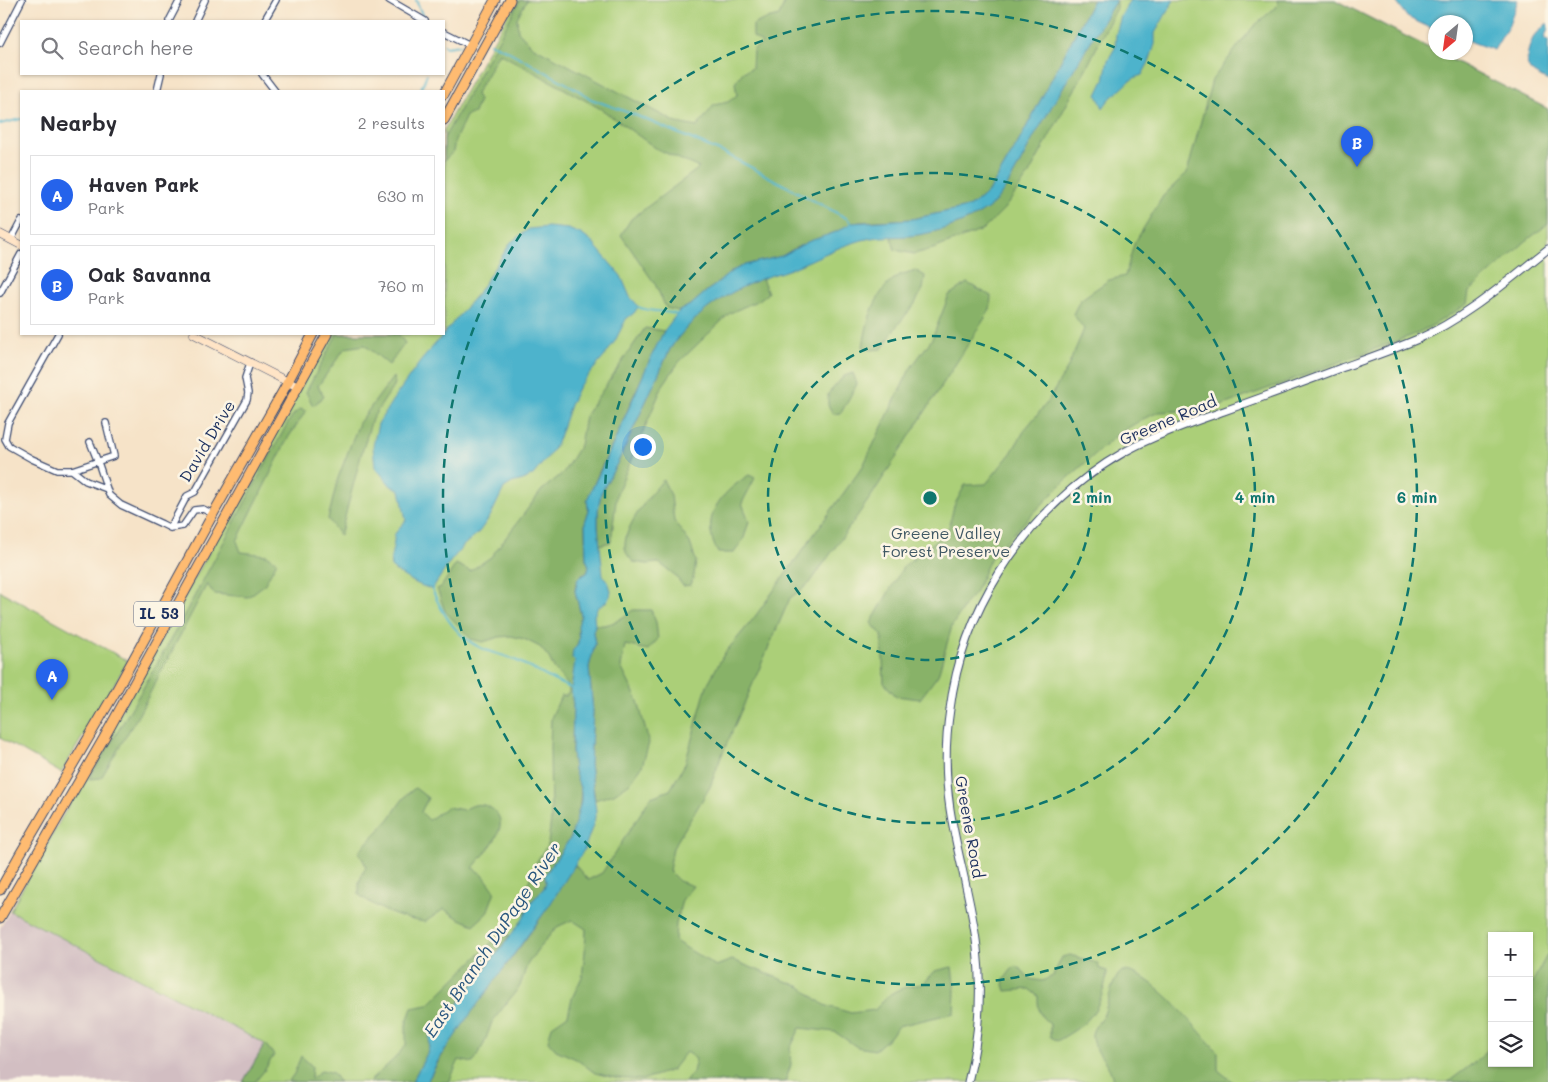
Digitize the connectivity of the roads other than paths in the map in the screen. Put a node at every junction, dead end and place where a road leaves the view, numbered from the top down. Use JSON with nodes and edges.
{"nodes":[{"id":1,"x":22,"y":0,"type":"edge"},
{"id":2,"x":180,"y":0,"type":"edge"},
{"id":3,"x":205,"y":0,"type":"edge"},
{"id":4,"x":276,"y":0,"type":"edge"},
{"id":5,"x":389,"y":0,"type":"edge"},
{"id":6,"x":496,"y":0,"type":"edge"},
{"id":7,"x":510,"y":0,"type":"edge"},
{"id":8,"x":170,"y":20,"type":"edge"},
{"id":9,"x":195,"y":20,"type":"edge"},
{"id":10,"x":265,"y":20,"type":"edge"},
{"id":11,"x":423,"y":20,"type":"edge"},
{"id":12,"x":445,"y":33,"type":"edge"},
{"id":13,"x":0,"y":43,"type":"edge"},
{"id":14,"x":470,"y":46,"type":"junction"},
{"id":15,"x":161,"y":75,"type":"edge"},
{"id":16,"x":263,"y":75,"type":"edge"},
{"id":17,"x":156,"y":90,"type":"edge"},
{"id":18,"x":274,"y":90,"type":"edge"},
{"id":19,"x":445,"y":92,"type":"edge"},
{"id":20,"x":445,"y":118,"type":"edge"},
{"id":21,"x":20,"y":222,"type":"edge"},
{"id":22,"x":0,"y":234,"type":"edge"},
{"id":23,"x":11,"y":240,"type":"junction"},
{"id":24,"x":20,"y":244,"type":"edge"},
{"id":25,"x":1548,"y":249,"type":"edge"},
{"id":26,"x":20,"y":256,"type":"edge"},
{"id":27,"x":0,"y":293,"type":"edge"},
{"id":28,"x":57,"y":335,"type":"edge"},
{"id":29,"x":196,"y":335,"type":"edge"},
{"id":30,"x":312,"y":335,"type":"edge"},
{"id":31,"x":326,"y":335,"type":"edge"},
{"id":32,"x":250,"y":363,"type":"junction"},
{"id":33,"x":287,"y":382,"type":"junction"},
{"id":34,"x":298,"y":387,"type":"junction"},
{"id":35,"x":106,"y":423,"type":"dead end"},
{"id":36,"x":90,"y":442,"type":"dead end"},
{"id":37,"x":98,"y":462,"type":"junction"},
{"id":38,"x":72,"y":470,"type":"junction"},
{"id":39,"x":107,"y":489,"type":"junction"},
{"id":40,"x":213,"y":514,"type":"junction"},
{"id":41,"x":170,"y":528,"type":"junction"},
{"id":42,"x":0,"y":890,"type":"edge"},
{"id":43,"x":0,"y":918,"type":"edge"},
{"id":44,"x":968,"y":1082,"type":"edge"}],
"edges":[{"from":1,"to":13,"type":"street"},
{"from":2,"to":8,"type":"street"},
{"from":3,"to":9,"type":"street"},
{"from":4,"to":10,"type":"street"},
{"from":5,"to":11,"type":"street"},
{"from":6,"to":14,"type":"main road"},
{"from":7,"to":20,"type":"main road"},
{"from":12,"to":14,"type":"street"},
{"from":14,"to":19,"type":"main road"},
{"from":15,"to":17,"type":"street"},
{"from":16,"to":18,"type":"street"},
{"from":21,"to":23,"type":"street"},
{"from":22,"to":23,"type":"main road"},
{"from":23,"to":24,"type":"main road"},
{"from":25,"to":44,"type":"street","name":"Greene Road"},
{"from":26,"to":27,"type":"street"},
{"from":28,"to":38,"type":"street"},
{"from":29,"to":32,"type":"main road"},
{"from":30,"to":33,"type":"main road","number":"IL 53"},
{"from":31,"to":34,"type":"main road","number":"IL 53"},
{"from":32,"to":33,"type":"main road"},
{"from":32,"to":41,"type":"street","name":"David Drive"},
{"from":33,"to":34,"type":"main road"},
{"from":33,"to":40,"type":"main road","number":"IL 53"},
{"from":34,"to":43,"type":"main road","number":"IL 53"},
{"from":35,"to":37,"type":"street"},
{"from":36,"to":37,"type":"street"},
{"from":37,"to":38,"type":"street"},
{"from":37,"to":39,"type":"street"},
{"from":38,"to":39,"type":"street"},
{"from":39,"to":41,"type":"street"},
{"from":40,"to":41,"type":"street"},
{"from":40,"to":42,"type":"main road","number":"IL 53"}]}
